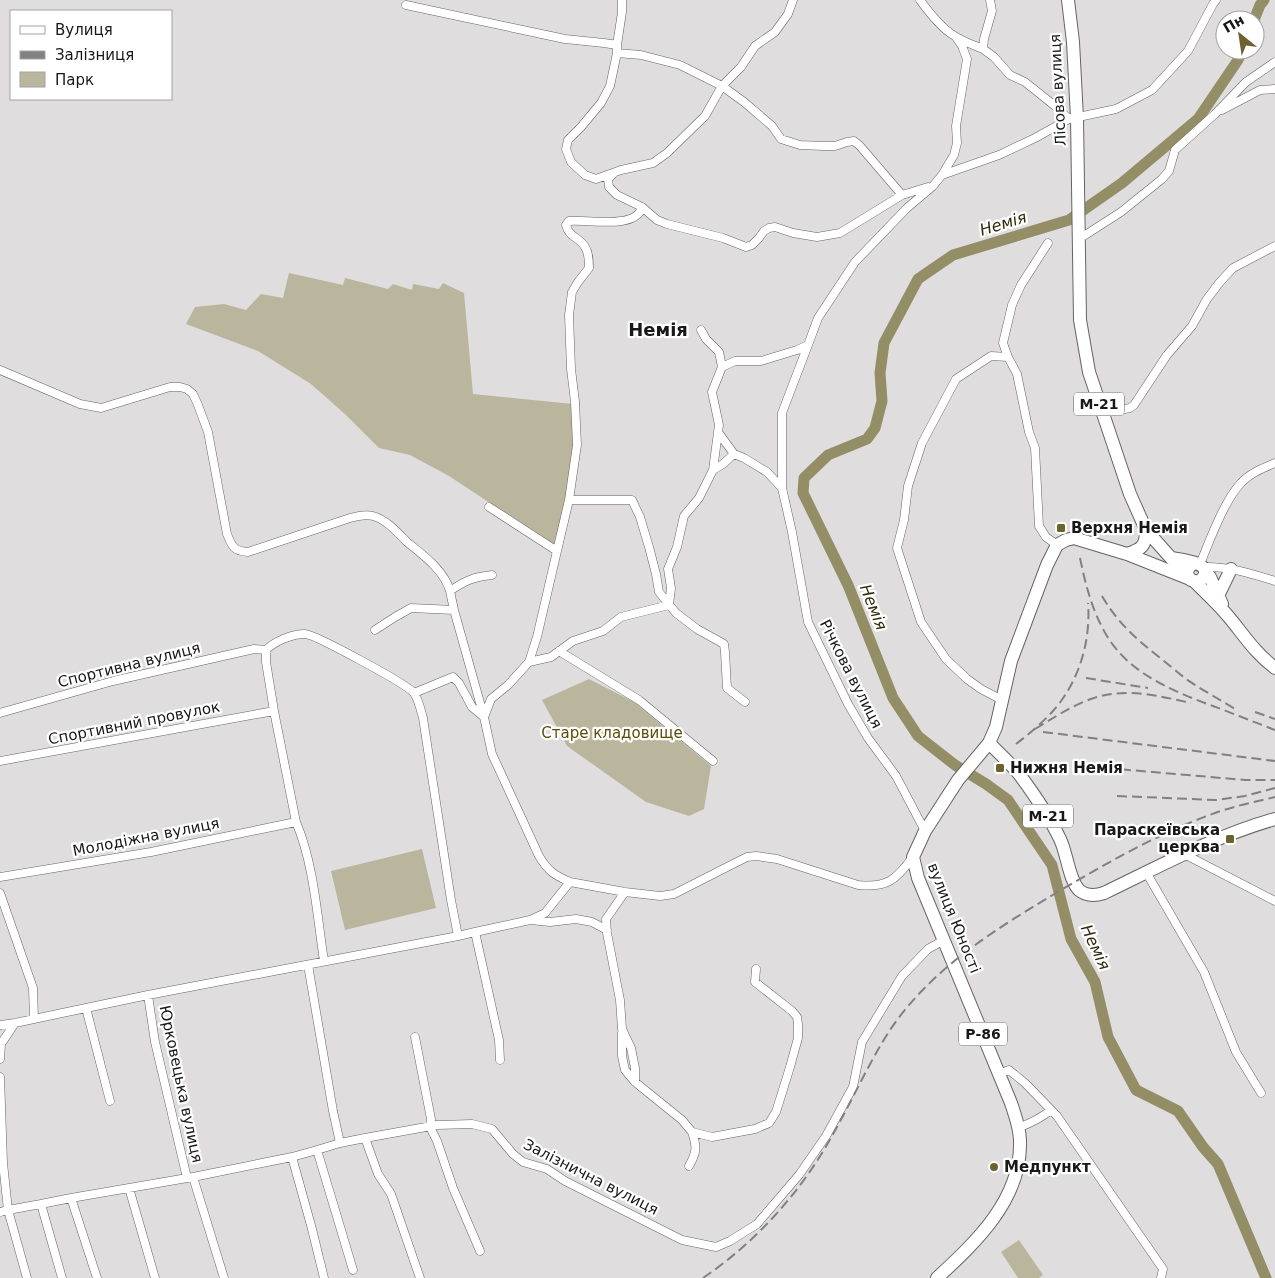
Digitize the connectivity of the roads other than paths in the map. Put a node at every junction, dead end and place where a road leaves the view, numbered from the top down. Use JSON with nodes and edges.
{"nodes":[{"id":1,"x":622,"y":0,"type":"edge"},
{"id":2,"x":793,"y":0,"type":"edge"},
{"id":3,"x":920,"y":0,"type":"edge"},
{"id":4,"x":990,"y":0,"type":"edge"},
{"id":5,"x":1068,"y":0,"type":"edge"},
{"id":6,"x":1212,"y":1,"type":"edge"},
{"id":7,"x":406,"y":6,"type":"dead end"},
{"id":8,"x":956,"y":37,"type":"junction"},
{"id":9,"x":617,"y":49,"type":"junction"},
{"id":10,"x":983,"y":49,"type":"junction"},
{"id":11,"x":1275,"y":62,"type":"edge"},
{"id":12,"x":722,"y":86,"type":"junction"},
{"id":13,"x":1275,"y":89,"type":"edge"},
{"id":14,"x":1215,"y":114,"type":"junction"},
{"id":15,"x":1073,"y":118,"type":"junction"},
{"id":16,"x":613,"y":174,"type":"junction"},
{"id":17,"x":942,"y":175,"type":"junction"},
{"id":18,"x":933,"y":186,"type":"junction"},
{"id":19,"x":902,"y":195,"type":"junction"},
{"id":20,"x":642,"y":207,"type":"junction"},
{"id":21,"x":1079,"y":239,"type":"junction"},
{"id":22,"x":1048,"y":243,"type":"dead end"},
{"id":23,"x":1275,"y":246,"type":"edge"},
{"id":24,"x":701,"y":330,"type":"dead end"},
{"id":25,"x":808,"y":345,"type":"junction"},
{"id":26,"x":1008,"y":358,"type":"junction"},
{"id":27,"x":722,"y":367,"type":"junction"},
{"id":28,"x":0,"y":370,"type":"edge"},
{"id":29,"x":1102,"y":413,"type":"junction"},
{"id":30,"x":718,"y":432,"type":"junction"},
{"id":31,"x":734,"y":454,"type":"junction"},
{"id":32,"x":1275,"y":463,"type":"edge"},
{"id":33,"x":714,"y":470,"type":"junction"},
{"id":34,"x":782,"y":488,"type":"junction"},
{"id":35,"x":569,"y":500,"type":"junction"},
{"id":36,"x":489,"y":507,"type":"dead end"},
{"id":37,"x":1146,"y":530,"type":"junction"},
{"id":38,"x":1057,"y":545,"type":"junction"},
{"id":39,"x":558,"y":551,"type":"junction"},
{"id":40,"x":1127,"y":554,"type":"junction"},
{"id":41,"x":1192,"y":569,"type":"junction"},
{"id":42,"x":1231,"y":569,"type":"junction"},
{"id":43,"x":492,"y":575,"type":"dead end"},
{"id":44,"x":1275,"y":582,"type":"edge"},
{"id":45,"x":450,"y":591,"type":"junction"},
{"id":46,"x":1218,"y":596,"type":"junction"},
{"id":47,"x":669,"y":605,"type":"junction"},
{"id":48,"x":454,"y":610,"type":"junction"},
{"id":49,"x":1227,"y":615,"type":"junction"},
{"id":50,"x":375,"y":630,"type":"dead end"},
{"id":51,"x":266,"y":650,"type":"junction"},
{"id":52,"x":559,"y":651,"type":"junction"},
{"id":53,"x":529,"y":662,"type":"junction"},
{"id":54,"x":1275,"y":668,"type":"edge"},
{"id":55,"x":414,"y":693,"type":"junction"},
{"id":56,"x":1002,"y":700,"type":"junction"},
{"id":57,"x":745,"y":702,"type":"dead end"},
{"id":58,"x":274,"y":711,"type":"junction"},
{"id":59,"x":0,"y":713,"type":"edge"},
{"id":60,"x":484,"y":717,"type":"junction"},
{"id":61,"x":989,"y":743,"type":"junction"},
{"id":62,"x":712,"y":761,"type":"dead end"},
{"id":63,"x":0,"y":762,"type":"edge"},
{"id":64,"x":1275,"y":819,"type":"edge"},
{"id":65,"x":296,"y":822,"type":"junction"},
{"id":66,"x":925,"y":831,"type":"junction"},
{"id":67,"x":1184,"y":854,"type":"junction"},
{"id":68,"x":913,"y":857,"type":"junction"},
{"id":69,"x":1146,"y":872,"type":"junction"},
{"id":70,"x":0,"y":877,"type":"edge"},
{"id":71,"x":570,"y":882,"type":"junction"},
{"id":72,"x":625,"y":892,"type":"junction"},
{"id":73,"x":0,"y":893,"type":"edge"},
{"id":74,"x":1275,"y":901,"type":"edge"},
{"id":75,"x":530,"y":920,"type":"junction"},
{"id":76,"x":607,"y":930,"type":"junction"},
{"id":77,"x":475,"y":932,"type":"junction"},
{"id":78,"x":458,"y":936,"type":"junction"},
{"id":79,"x":944,"y":940,"type":"junction"},
{"id":80,"x":324,"y":961,"type":"junction"},
{"id":81,"x":308,"y":964,"type":"junction"},
{"id":82,"x":756,"y":969,"type":"dead end"},
{"id":83,"x":148,"y":995,"type":"junction"},
{"id":84,"x":86,"y":1008,"type":"junction"},
{"id":85,"x":34,"y":1019,"type":"junction"},
{"id":86,"x":15,"y":1023,"type":"junction"},
{"id":87,"x":0,"y":1025,"type":"edge"},
{"id":88,"x":415,"y":1037,"type":"dead end"},
{"id":89,"x":0,"y":1059,"type":"edge"},
{"id":90,"x":500,"y":1060,"type":"dead end"},
{"id":91,"x":999,"y":1074,"type":"junction"},
{"id":92,"x":0,"y":1078,"type":"edge"},
{"id":93,"x":1261,"y":1093,"type":"dead end"},
{"id":94,"x":110,"y":1102,"type":"dead end"},
{"id":95,"x":1051,"y":1110,"type":"junction"},
{"id":96,"x":430,"y":1126,"type":"junction"},
{"id":97,"x":1018,"y":1128,"type":"junction"},
{"id":98,"x":692,"y":1132,"type":"junction"},
{"id":99,"x":365,"y":1138,"type":"junction"},
{"id":100,"x":340,"y":1143,"type":"junction"},
{"id":101,"x":317,"y":1150,"type":"junction"},
{"id":102,"x":292,"y":1157,"type":"junction"},
{"id":103,"x":689,"y":1166,"type":"dead end"},
{"id":104,"x":190,"y":1177,"type":"junction"},
{"id":105,"x":129,"y":1188,"type":"junction"},
{"id":106,"x":71,"y":1198,"type":"junction"},
{"id":107,"x":41,"y":1204,"type":"junction"},
{"id":108,"x":4,"y":1211,"type":"edge"},
{"id":109,"x":480,"y":1251,"type":"dead end"},
{"id":110,"x":354,"y":1270,"type":"dead end"},
{"id":111,"x":27,"y":1278,"type":"edge"},
{"id":112,"x":62,"y":1278,"type":"edge"},
{"id":113,"x":97,"y":1278,"type":"edge"},
{"id":114,"x":155,"y":1278,"type":"edge"},
{"id":115,"x":224,"y":1278,"type":"edge"},
{"id":116,"x":324,"y":1278,"type":"edge"},
{"id":117,"x":420,"y":1278,"type":"edge"},
{"id":118,"x":937,"y":1278,"type":"edge"},
{"id":119,"x":1162,"y":1278,"type":"edge"}],
"edges":[{"from":1,"to":9,"type":"street"},
{"from":2,"to":12,"type":"street"},
{"from":3,"to":8,"type":"street"},
{"from":4,"to":10,"type":"street"},
{"from":5,"to":15,"type":"main road","name":"Лісова вулиця","number":"М-21"},
{"from":6,"to":15,"type":"street"},
{"from":7,"to":9,"type":"street"},
{"from":8,"to":10,"type":"street"},
{"from":8,"to":17,"type":"street","name":"Річкова вулиця"},
{"from":9,"to":12,"type":"street"},
{"from":9,"to":16,"type":"street"},
{"from":10,"to":15,"type":"street"},
{"from":11,"to":14,"type":"street"},
{"from":12,"to":16,"type":"street"},
{"from":12,"to":19,"type":"street"},
{"from":13,"to":14,"type":"street"},
{"from":14,"to":21,"type":"street"},
{"from":15,"to":17,"type":"street"},
{"from":15,"to":21,"type":"main road","name":"Лісова вулиця","number":"М-21"},
{"from":16,"to":20,"type":"street"},
{"from":17,"to":18,"type":"street","name":"Річкова вулиця"},
{"from":18,"to":19,"type":"street"},
{"from":18,"to":25,"type":"street","name":"Річкова вулиця"},
{"from":19,"to":20,"type":"street"},
{"from":20,"to":35,"type":"street"},
{"from":21,"to":29,"type":"main road","number":"М-21"},
{"from":22,"to":26,"type":"street"},
{"from":23,"to":29,"type":"street"},
{"from":24,"to":27,"type":"street"},
{"from":25,"to":27,"type":"street"},
{"from":25,"to":34,"type":"street","name":"Річкова вулиця"},
{"from":26,"to":38,"type":"street"},
{"from":26,"to":56,"type":"street"},
{"from":27,"to":30,"type":"street"},
{"from":28,"to":45,"type":"street"},
{"from":29,"to":37,"type":"main road","number":"М-21"},
{"from":30,"to":31,"type":"street"},
{"from":30,"to":33,"type":"street"},
{"from":31,"to":33,"type":"street"},
{"from":31,"to":34,"type":"street"},
{"from":32,"to":41,"type":"street"},
{"from":33,"to":47,"type":"street"},
{"from":34,"to":66,"type":"street","name":"Річкова вулиця"},
{"from":35,"to":39,"type":"street"},
{"from":35,"to":47,"type":"street"},
{"from":36,"to":39,"type":"street"},
{"from":37,"to":40,"type":"main road"},
{"from":37,"to":41,"type":"main road","number":"М-21"},
{"from":38,"to":40,"type":"main road"},
{"from":38,"to":56,"type":"main road"},
{"from":39,"to":53,"type":"street"},
{"from":40,"to":41,"type":"main road"},
{"from":41,"to":42,"type":"street"},
{"from":41,"to":46,"type":"main road"},
{"from":41,"to":49,"type":"main road"},
{"from":42,"to":44,"type":"street"},
{"from":42,"to":46,"type":"main road"},
{"from":43,"to":45,"type":"street"},
{"from":45,"to":48,"type":"street"},
{"from":46,"to":49,"type":"main road"},
{"from":47,"to":52,"type":"street"},
{"from":47,"to":57,"type":"street"},
{"from":48,"to":50,"type":"street"},
{"from":48,"to":60,"type":"street"},
{"from":49,"to":54,"type":"main road"},
{"from":51,"to":55,"type":"street","name":"Спортивна вулиця"},
{"from":51,"to":58,"type":"street"},
{"from":51,"to":59,"type":"street","name":"Спортивна вулиця"},
{"from":52,"to":53,"type":"street"},
{"from":52,"to":62,"type":"street"},
{"from":53,"to":60,"type":"street"},
{"from":55,"to":60,"type":"street"},
{"from":55,"to":78,"type":"street"},
{"from":56,"to":61,"type":"main road"},
{"from":58,"to":63,"type":"street","name":"Спортивний провулок"},
{"from":58,"to":65,"type":"street"},
{"from":60,"to":71,"type":"street"},
{"from":61,"to":66,"type":"main road","name":"вулиця Юності"},
{"from":61,"to":69,"type":"main road","number":"М-21"},
{"from":64,"to":67,"type":"main road","number":"М-21"},
{"from":65,"to":70,"type":"street","name":"Молодіжна вулиця"},
{"from":65,"to":80,"type":"street"},
{"from":66,"to":68,"type":"main road","name":"вулиця Юності"},
{"from":67,"to":69,"type":"main road","number":"М-21"},
{"from":67,"to":74,"type":"street"},
{"from":68,"to":72,"type":"street"},
{"from":68,"to":79,"type":"main road","name":"вулиця Юності","number":"Р-86"},
{"from":69,"to":93,"type":"street"},
{"from":71,"to":72,"type":"street"},
{"from":71,"to":75,"type":"street","name":"Юрковецька вулиця"},
{"from":72,"to":76,"type":"street"},
{"from":73,"to":85,"type":"street"},
{"from":75,"to":76,"type":"street","name":"Юрковецька вулиця"},
{"from":75,"to":77,"type":"street","name":"Юрковецька вулиця"},
{"from":76,"to":98,"type":"street"},
{"from":77,"to":78,"type":"street","name":"Юрковецька вулиця"},
{"from":77,"to":90,"type":"street"},
{"from":78,"to":80,"type":"street","name":"Юрковецька вулиця"},
{"from":79,"to":91,"type":"main road","name":"вулиця Юності","number":"Р-86"},
{"from":79,"to":96,"type":"street","name":"Залізнична вулиця"},
{"from":80,"to":81,"type":"street","name":"Юрковецька вулиця"},
{"from":81,"to":83,"type":"street","name":"Юрковецька вулиця"},
{"from":81,"to":100,"type":"street"},
{"from":82,"to":98,"type":"street"},
{"from":83,"to":84,"type":"street","name":"Юрковецька вулиця"},
{"from":83,"to":104,"type":"street","name":"Юрковецька вулиця"},
{"from":84,"to":85,"type":"street","name":"Юрковецька вулиця"},
{"from":84,"to":94,"type":"street"},
{"from":85,"to":86,"type":"street","name":"Юрковецька вулиця"},
{"from":86,"to":87,"type":"street","name":"Юрковецька вулиця"},
{"from":86,"to":89,"type":"street"},
{"from":88,"to":96,"type":"street"},
{"from":91,"to":95,"type":"street"},
{"from":91,"to":97,"type":"main road","name":"вулиця Юності","number":"Р-86"},
{"from":92,"to":108,"type":"street"},
{"from":95,"to":97,"type":"street"},
{"from":95,"to":119,"type":"street"},
{"from":96,"to":99,"type":"street","name":"Залізнична вулиця"},
{"from":96,"to":109,"type":"street"},
{"from":97,"to":118,"type":"main road","name":"вулиця Юності","number":"Р-86"},
{"from":98,"to":103,"type":"street"},
{"from":99,"to":100,"type":"street","name":"Залізнична вулиця"},
{"from":99,"to":117,"type":"street"},
{"from":100,"to":101,"type":"street","name":"Залізнична вулиця"},
{"from":101,"to":102,"type":"street","name":"Залізнична вулиця"},
{"from":101,"to":110,"type":"street"},
{"from":102,"to":104,"type":"street","name":"Залізнична вулиця"},
{"from":102,"to":116,"type":"street"},
{"from":104,"to":105,"type":"street","name":"Залізнична вулиця"},
{"from":104,"to":115,"type":"street"},
{"from":105,"to":106,"type":"street","name":"Залізнична вулиця"},
{"from":105,"to":114,"type":"street"},
{"from":106,"to":107,"type":"street","name":"Залізнична вулиця"},
{"from":106,"to":113,"type":"street"},
{"from":107,"to":108,"type":"street","name":"Залізнична вулиця"},
{"from":107,"to":112,"type":"street"},
{"from":108,"to":111,"type":"street"}]}
